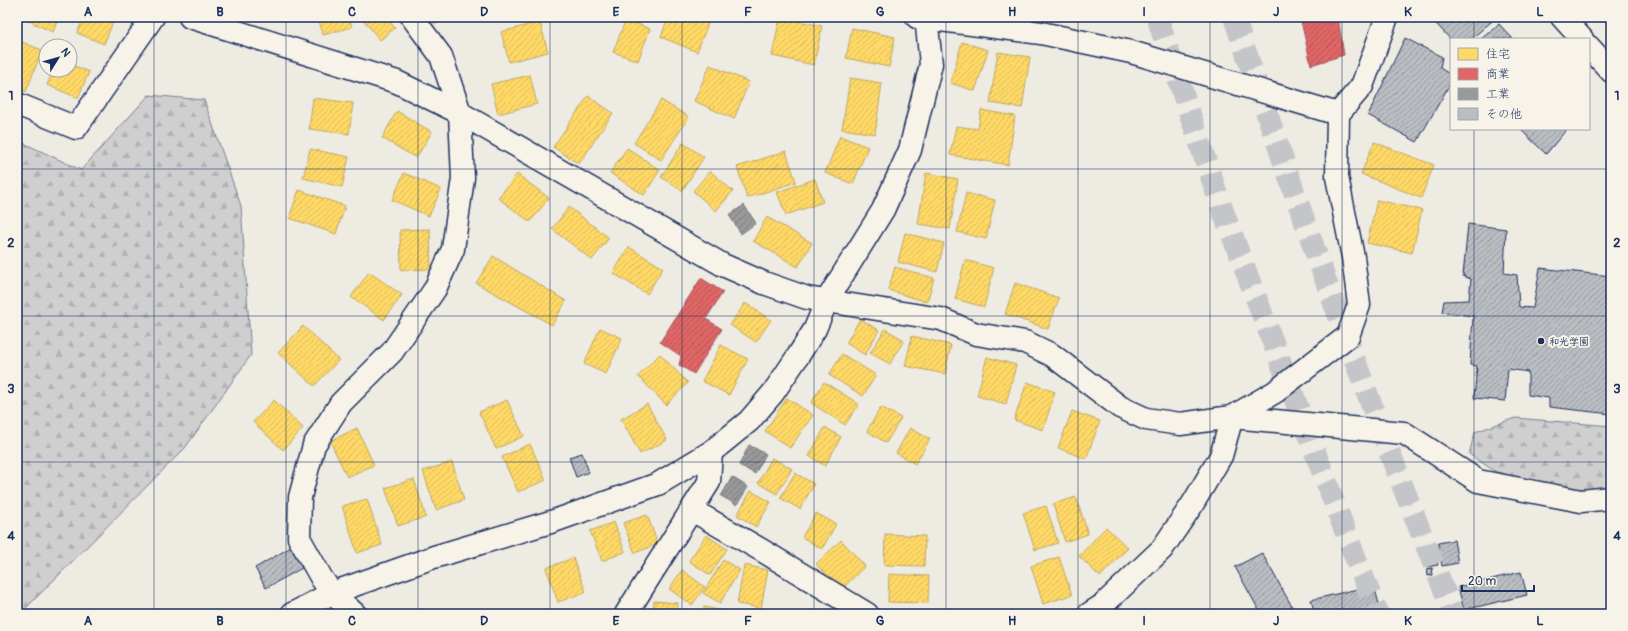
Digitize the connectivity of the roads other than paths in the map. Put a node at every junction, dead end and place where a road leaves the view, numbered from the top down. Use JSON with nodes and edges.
{"nodes":[{"id":1,"x":153,"y":17,"type":"edge"},
{"id":2,"x":190,"y":17,"type":"edge"},
{"id":3,"x":412,"y":17,"type":"edge"},
{"id":4,"x":923,"y":17,"type":"edge"},
{"id":5,"x":1387,"y":17,"type":"edge"},
{"id":6,"x":1562,"y":17,"type":"edge"},
{"id":7,"x":1581,"y":38,"type":"edge"},
{"id":8,"x":1590,"y":48,"type":"edge"},
{"id":9,"x":1611,"y":71,"type":"edge"},
{"id":10,"x":17,"y":104,"type":"edge"},
{"id":11,"x":460,"y":113,"type":"junction"},
{"id":12,"x":1338,"y":114,"type":"junction"},
{"id":13,"x":827,"y":300,"type":"junction"},
{"id":14,"x":1232,"y":417,"type":"junction"},
{"id":15,"x":711,"y":452,"type":"junction"},
{"id":16,"x":1611,"y":498,"type":"edge"},
{"id":17,"x":692,"y":510,"type":"junction"},
{"id":18,"x":332,"y":593,"type":"junction"},
{"id":19,"x":292,"y":614,"type":"edge"},
{"id":20,"x":355,"y":614,"type":"edge"},
{"id":21,"x":626,"y":614,"type":"edge"},
{"id":22,"x":867,"y":614,"type":"edge"},
{"id":23,"x":1090,"y":614,"type":"edge"}],
"edges":[{"from":1,"to":10,"type":"street"},
{"from":2,"to":11,"type":"street"},
{"from":3,"to":11,"type":"street"},
{"from":4,"to":12,"type":"street"},
{"from":4,"to":13,"type":"street"},
{"from":5,"to":12,"type":"street"},
{"from":6,"to":7,"type":"street"},
{"from":8,"to":9,"type":"street"},
{"from":11,"to":13,"type":"street"},
{"from":11,"to":18,"type":"street"},
{"from":12,"to":14,"type":"street"},
{"from":13,"to":14,"type":"street"},
{"from":13,"to":15,"type":"street"},
{"from":14,"to":16,"type":"street"},
{"from":14,"to":23,"type":"street"},
{"from":15,"to":17,"type":"street"},
{"from":15,"to":18,"type":"street"},
{"from":17,"to":21,"type":"street"},
{"from":17,"to":22,"type":"street"},
{"from":18,"to":19,"type":"street"},
{"from":18,"to":20,"type":"street"}]}
